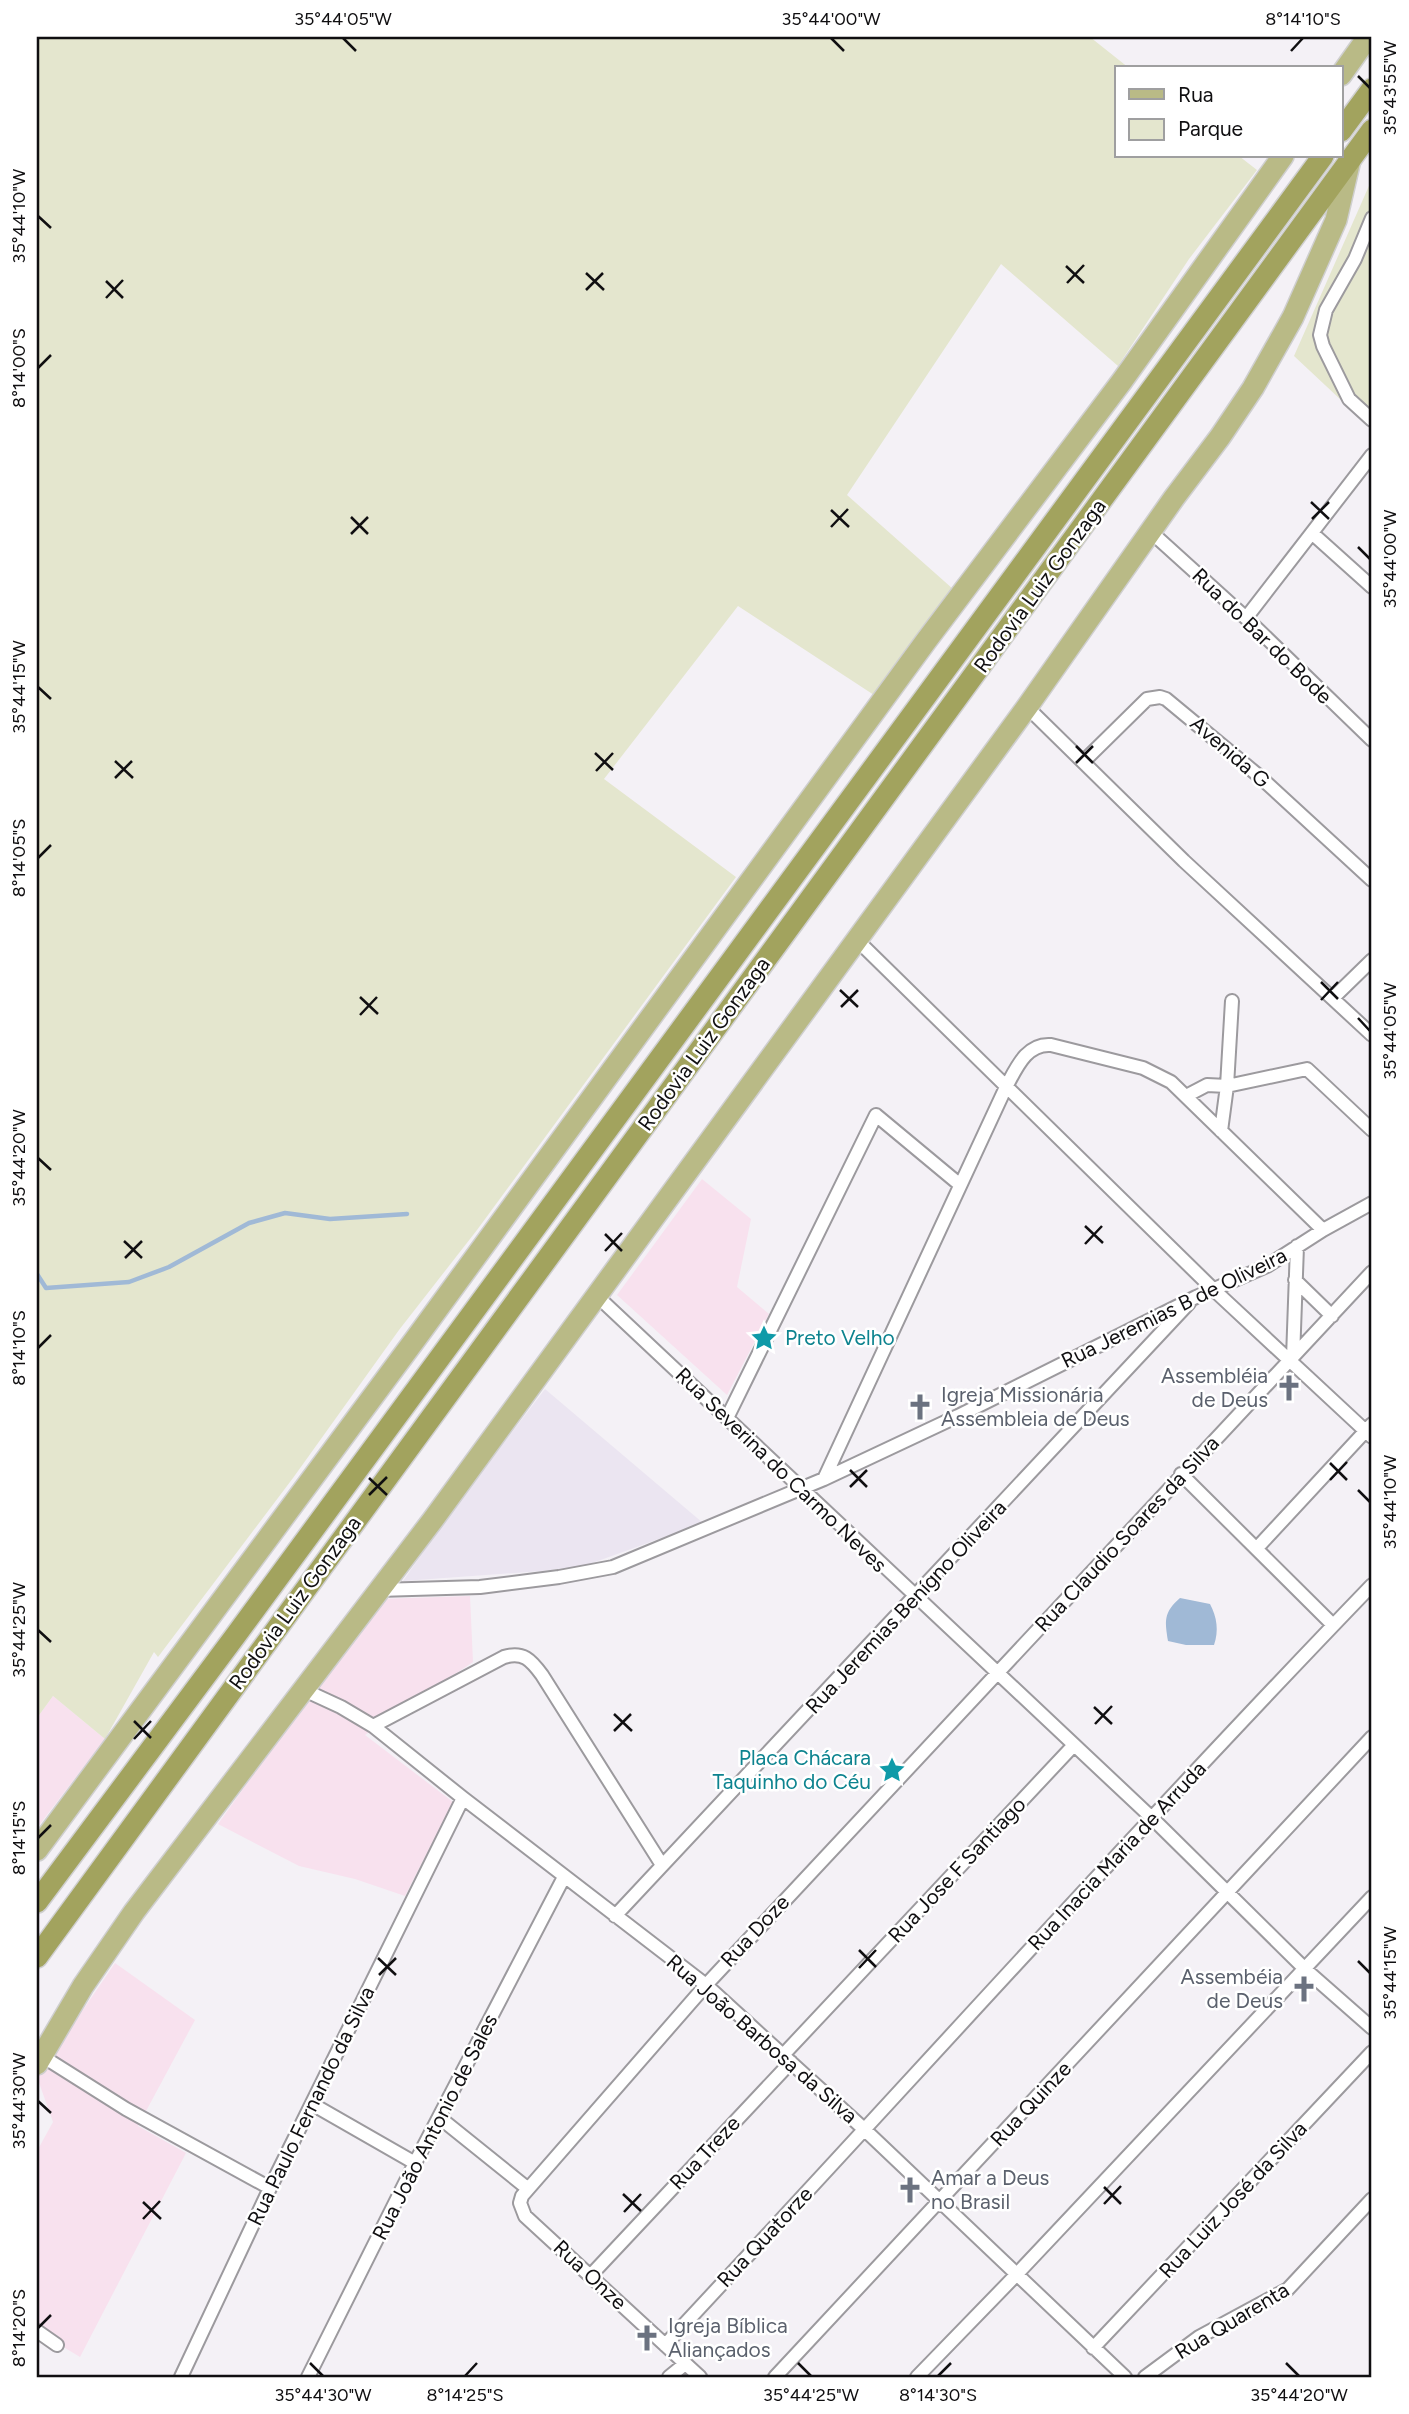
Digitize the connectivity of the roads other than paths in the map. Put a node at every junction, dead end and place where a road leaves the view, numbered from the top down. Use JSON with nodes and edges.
{"nodes":[{"id":1,"x":1368,"y":37,"type":"edge"},
{"id":2,"x":1342,"y":74,"type":"edge"},
{"id":3,"x":1372,"y":89,"type":"edge"},
{"id":4,"x":1342,"y":130,"type":"edge"},
{"id":5,"x":1372,"y":130,"type":"edge"},
{"id":6,"x":1282,"y":158,"type":"edge"},
{"id":7,"x":1322,"y":158,"type":"edge"},
{"id":8,"x":1350,"y":160,"type":"junction"},
{"id":9,"x":1372,"y":218,"type":"edge"},
{"id":10,"x":1372,"y":420,"type":"edge"},
{"id":11,"x":1372,"y":455,"type":"edge"},
{"id":12,"x":1151,"y":532,"type":"junction"},
{"id":13,"x":1313,"y":534,"type":"junction"},
{"id":14,"x":1372,"y":587,"type":"edge"},
{"id":15,"x":1246,"y":618,"type":"junction"},
{"id":16,"x":1027,"y":707,"type":"junction"},
{"id":17,"x":1372,"y":740,"type":"edge"},
{"id":18,"x":1083,"y":762,"type":"junction"},
{"id":19,"x":1372,"y":880,"type":"edge"},
{"id":20,"x":857,"y":940,"type":"junction"},
{"id":21,"x":1372,"y":960,"type":"edge"},
{"id":22,"x":1333,"y":998,"type":"junction"},
{"id":23,"x":1232,"y":1001,"type":"dead end"},
{"id":24,"x":1372,"y":1035,"type":"edge"},
{"id":25,"x":1227,"y":1086,"type":"junction"},
{"id":26,"x":1006,"y":1087,"type":"junction"},
{"id":27,"x":1186,"y":1096,"type":"junction"},
{"id":28,"x":1372,"y":1130,"type":"edge"},
{"id":29,"x":1221,"y":1131,"type":"junction"},
{"id":30,"x":959,"y":1184,"type":"junction"},
{"id":31,"x":1372,"y":1203,"type":"edge"},
{"id":32,"x":1323,"y":1230,"type":"junction"},
{"id":33,"x":1297,"y":1246,"type":"junction"},
{"id":34,"x":1372,"y":1272,"type":"edge"},
{"id":35,"x":1295,"y":1279,"type":"junction"},
{"id":36,"x":1214,"y":1290,"type":"junction"},
{"id":37,"x":597,"y":1296,"type":"junction"},
{"id":38,"x":1196,"y":1297,"type":"junction"},
{"id":39,"x":1332,"y":1316,"type":"junction"},
{"id":40,"x":1291,"y":1360,"type":"junction"},
{"id":41,"x":727,"y":1418,"type":"junction"},
{"id":42,"x":1370,"y":1431,"type":"edge"},
{"id":43,"x":1181,"y":1475,"type":"junction"},
{"id":44,"x":824,"y":1479,"type":"junction"},
{"id":45,"x":801,"y":1488,"type":"junction"},
{"id":46,"x":1257,"y":1548,"type":"junction"},
{"id":47,"x":1372,"y":1584,"type":"edge"},
{"id":48,"x":378,"y":1590,"type":"junction"},
{"id":49,"x":914,"y":1597,"type":"junction"},
{"id":50,"x":1333,"y":1625,"type":"junction"},
{"id":51,"x":996,"y":1674,"type":"junction"},
{"id":52,"x":302,"y":1689,"type":"junction"},
{"id":53,"x":373,"y":1726,"type":"junction"},
{"id":54,"x":1372,"y":1737,"type":"edge"},
{"id":55,"x":1073,"y":1746,"type":"junction"},
{"id":56,"x":463,"y":1798,"type":"junction"},
{"id":57,"x":1152,"y":1818,"type":"junction"},
{"id":58,"x":37,"y":1850,"type":"edge"},
{"id":59,"x":662,"y":1865,"type":"junction"},
{"id":60,"x":564,"y":1877,"type":"junction"},
{"id":61,"x":1227,"y":1891,"type":"junction"},
{"id":62,"x":1372,"y":1897,"type":"edge"},
{"id":63,"x":37,"y":1902,"type":"edge"},
{"id":64,"x":615,"y":1916,"type":"junction"},
{"id":65,"x":37,"y":1958,"type":"edge"},
{"id":66,"x":1306,"y":1970,"type":"junction"},
{"id":67,"x":706,"y":1985,"type":"junction"},
{"id":68,"x":1372,"y":2028,"type":"edge"},
{"id":69,"x":1372,"y":2052,"type":"edge"},
{"id":70,"x":787,"y":2058,"type":"junction"},
{"id":71,"x":39,"y":2060,"type":"edge"},
{"id":72,"x":312,"y":2104,"type":"junction"},
{"id":73,"x":440,"y":2118,"type":"junction"},
{"id":74,"x":865,"y":2130,"type":"junction"},
{"id":75,"x":415,"y":2163,"type":"junction"},
{"id":76,"x":271,"y":2188,"type":"junction"},
{"id":77,"x":524,"y":2192,"type":"junction"},
{"id":78,"x":1372,"y":2199,"type":"edge"},
{"id":79,"x":940,"y":2202,"type":"junction"},
{"id":80,"x":591,"y":2275,"type":"junction"},
{"id":81,"x":1016,"y":2275,"type":"junction"},
{"id":82,"x":37,"y":2331,"type":"edge"},
{"id":83,"x":665,"y":2344,"type":"junction"},
{"id":84,"x":57,"y":2345,"type":"dead end"},
{"id":85,"x":1093,"y":2348,"type":"junction"},
{"id":86,"x":685,"y":2364,"type":"junction"},
{"id":87,"x":181,"y":2377,"type":"edge"},
{"id":88,"x":308,"y":2377,"type":"edge"},
{"id":89,"x":669,"y":2377,"type":"edge"},
{"id":90,"x":700,"y":2377,"type":"edge"},
{"id":91,"x":775,"y":2377,"type":"edge"},
{"id":92,"x":917,"y":2377,"type":"edge"},
{"id":93,"x":1125,"y":2377,"type":"edge"},
{"id":94,"x":1145,"y":2377,"type":"edge"}],
"edges":[{"from":1,"to":2,"type":"main road"},
{"from":3,"to":4,"type":"highway"},
{"from":5,"to":8,"type":"highway","name":"Rodovia Luiz Gonzaga"},
{"from":6,"to":58,"type":"main road"},
{"from":7,"to":63,"type":"highway","name":"Rodovia Luiz Gonzaga"},
{"from":8,"to":12,"type":"main road"},
{"from":8,"to":65,"type":"highway","name":"Rodovia Luiz Gonzaga"},
{"from":9,"to":10,"type":"street"},
{"from":11,"to":13,"type":"street"},
{"from":12,"to":15,"type":"street","name":"Rua do Bar do Bode"},
{"from":12,"to":16,"type":"main road"},
{"from":13,"to":14,"type":"street"},
{"from":13,"to":15,"type":"street"},
{"from":15,"to":17,"type":"street","name":"Rua do Bar do Bode"},
{"from":16,"to":18,"type":"street"},
{"from":16,"to":20,"type":"main road"},
{"from":18,"to":19,"type":"street","name":"Avenida G"},
{"from":18,"to":22,"type":"street"},
{"from":20,"to":26,"type":"street"},
{"from":20,"to":37,"type":"main road"},
{"from":21,"to":22,"type":"street"},
{"from":22,"to":24,"type":"street"},
{"from":23,"to":25,"type":"street"},
{"from":25,"to":27,"type":"street"},
{"from":25,"to":28,"type":"street"},
{"from":25,"to":29,"type":"street"},
{"from":26,"to":27,"type":"street"},
{"from":26,"to":30,"type":"street"},
{"from":26,"to":36,"type":"street"},
{"from":27,"to":29,"type":"street"},
{"from":29,"to":32,"type":"street"},
{"from":30,"to":41,"type":"street"},
{"from":30,"to":44,"type":"street"},
{"from":31,"to":32,"type":"street","name":"Rua Jeremias B de Oliveira"},
{"from":32,"to":33,"type":"street","name":"Rua Jeremias B de Oliveira"},
{"from":33,"to":35,"type":"street"},
{"from":33,"to":36,"type":"street","name":"Rua Jeremias B de Oliveira"},
{"from":34,"to":39,"type":"street","name":"Rua Claudio Soares da Silva"},
{"from":35,"to":39,"type":"street"},
{"from":35,"to":40,"type":"street"},
{"from":36,"to":38,"type":"street","name":"Rua Jeremias B de Oliveira"},
{"from":36,"to":40,"type":"street"},
{"from":37,"to":41,"type":"street","name":"Rua Severina do Carmo Neves"},
{"from":37,"to":48,"type":"main road"},
{"from":38,"to":44,"type":"street","name":"Rua Jeremias B de Oliveira"},
{"from":38,"to":49,"type":"street","name":"Rua Jeremias Benígno Oliveira"},
{"from":39,"to":40,"type":"street","name":"Rua Claudio Soares da Silva"},
{"from":40,"to":42,"type":"street"},
{"from":40,"to":43,"type":"street","name":"Rua Claudio Soares da Silva"},
{"from":41,"to":45,"type":"street","name":"Rua Severina do Carmo Neves"},
{"from":42,"to":46,"type":"street"},
{"from":43,"to":46,"type":"street"},
{"from":43,"to":51,"type":"street","name":"Rua Claudio Soares da Silva"},
{"from":44,"to":45,"type":"street","name":"Rua Jeremias B de Oliveira"},
{"from":45,"to":48,"type":"street","name":"Rua Jeremias B de Oliveira"},
{"from":45,"to":49,"type":"street","name":"Rua Severina do Carmo Neves"},
{"from":46,"to":50,"type":"street"},
{"from":47,"to":50,"type":"street","name":"Rua Inacia Maria de Arruda"},
{"from":48,"to":52,"type":"main road"},
{"from":49,"to":51,"type":"street","name":"Rua Severina do Carmo Neves"},
{"from":49,"to":59,"type":"street","name":"Rua Jeremias Benígno Oliveira"},
{"from":50,"to":57,"type":"street","name":"Rua Inacia Maria de Arruda"},
{"from":51,"to":55,"type":"street","name":"Rua Severina do Carmo Neves"},
{"from":51,"to":67,"type":"street","name":"Rua Doze"},
{"from":52,"to":53,"type":"street","name":"Rua João Barbosa da Silva"},
{"from":52,"to":71,"type":"main road"},
{"from":53,"to":56,"type":"street","name":"Rua João Barbosa da Silva"},
{"from":53,"to":59,"type":"street"},
{"from":54,"to":61,"type":"street","name":"Rua Quinze"},
{"from":55,"to":57,"type":"street","name":"Rua Severina do Carmo Neves"},
{"from":55,"to":70,"type":"street","name":"Rua Jose F Santiago"},
{"from":56,"to":60,"type":"street","name":"Rua João Barbosa da Silva"},
{"from":56,"to":72,"type":"street","name":"Rua Paulo Fernando da Silva"},
{"from":57,"to":61,"type":"street","name":"Rua Severina do Carmo Neves"},
{"from":57,"to":74,"type":"street","name":"Rua Inacia Maria de Arruda"},
{"from":59,"to":64,"type":"street","name":"Rua Jeremias Benígno Oliveira"},
{"from":60,"to":64,"type":"street","name":"Rua João Barbosa da Silva"},
{"from":60,"to":73,"type":"street","name":"Rua João Antonio de Sales"},
{"from":61,"to":66,"type":"street"},
{"from":61,"to":79,"type":"street","name":"Rua Quinze"},
{"from":62,"to":66,"type":"street"},
{"from":64,"to":67,"type":"street","name":"Rua João Barbosa da Silva"},
{"from":66,"to":68,"type":"street"},
{"from":66,"to":81,"type":"street"},
{"from":67,"to":70,"type":"street","name":"Rua João Barbosa da Silva"},
{"from":67,"to":77,"type":"street","name":"Rua Doze"},
{"from":69,"to":85,"type":"street","name":"Rua Luiz José da Silva"},
{"from":70,"to":74,"type":"street","name":"Rua João Barbosa da Silva"},
{"from":70,"to":80,"type":"street","name":"Rua Treze"},
{"from":71,"to":76,"type":"street"},
{"from":72,"to":75,"type":"street"},
{"from":72,"to":76,"type":"street","name":"Rua Paulo Fernando da Silva"},
{"from":73,"to":75,"type":"street","name":"Rua João Antonio de Sales"},
{"from":73,"to":77,"type":"street"},
{"from":74,"to":79,"type":"street","name":"Rua João Barbosa da Silva"},
{"from":74,"to":83,"type":"street","name":"Rua Quatorze"},
{"from":75,"to":88,"type":"street","name":"Rua João Antonio de Sales"},
{"from":76,"to":87,"type":"street","name":"Rua Paulo Fernando da Silva"},
{"from":77,"to":80,"type":"street","name":"Rua Onze"},
{"from":78,"to":94,"type":"street","name":"Rua Quarenta"},
{"from":79,"to":81,"type":"street","name":"Rua João Barbosa da Silva"},
{"from":79,"to":91,"type":"street","name":"Rua Quinze"},
{"from":80,"to":83,"type":"street","name":"Rua Onze"},
{"from":81,"to":85,"type":"street","name":"Rua João Barbosa da Silva"},
{"from":81,"to":92,"type":"street"},
{"from":82,"to":84,"type":"street"},
{"from":83,"to":86,"type":"street","name":"Rua Onze"},
{"from":85,"to":93,"type":"street","name":"Rua João Barbosa da Silva"},
{"from":86,"to":89,"type":"street"},
{"from":86,"to":90,"type":"street","name":"Rua Onze"}]}
